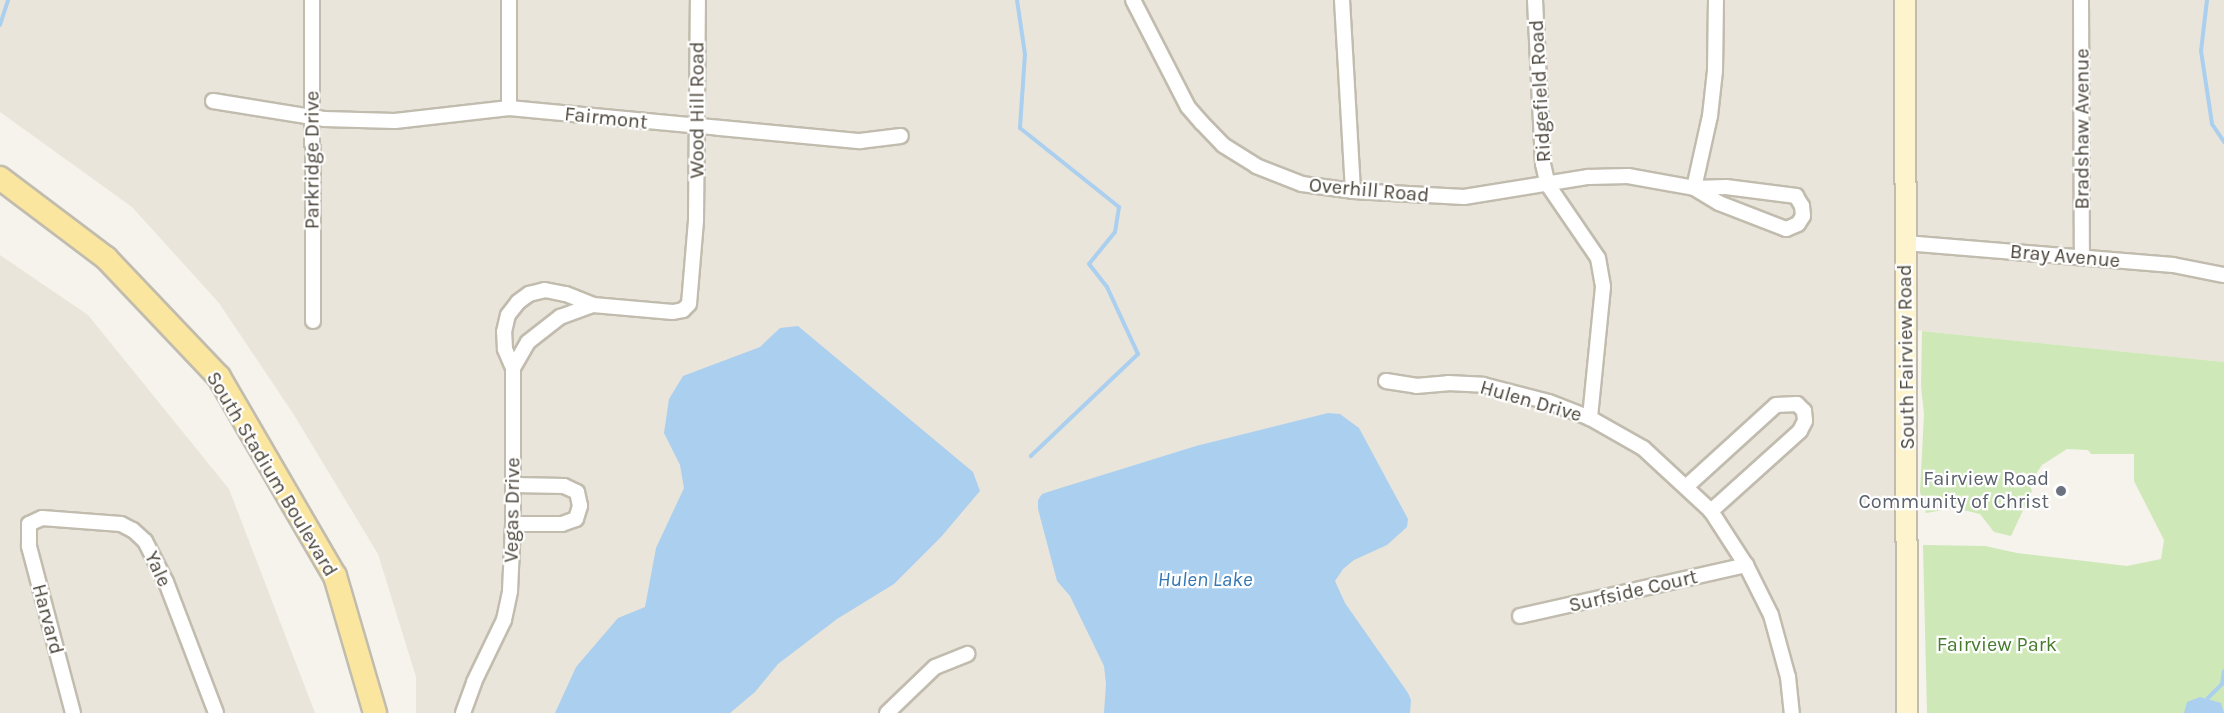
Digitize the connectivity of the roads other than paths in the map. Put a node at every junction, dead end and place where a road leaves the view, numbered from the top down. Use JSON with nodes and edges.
{"nodes":[{"id":1,"x":312,"y":0,"type":"edge"},
{"id":2,"x":509,"y":0,"type":"edge"},
{"id":3,"x":698,"y":0,"type":"edge"},
{"id":4,"x":1133,"y":0,"type":"edge"},
{"id":5,"x":1342,"y":0,"type":"edge"},
{"id":6,"x":1535,"y":0,"type":"edge"},
{"id":7,"x":1716,"y":0,"type":"edge"},
{"id":8,"x":1905,"y":0,"type":"edge"},
{"id":9,"x":2081,"y":0,"type":"edge"},
{"id":10,"x":213,"y":101,"type":"dead end"},
{"id":11,"x":508,"y":108,"type":"junction"},
{"id":12,"x":312,"y":118,"type":"junction"},
{"id":13,"x":696,"y":127,"type":"junction"},
{"id":14,"x":901,"y":136,"type":"dead end"},
{"id":15,"x":0,"y":178,"type":"edge"},
{"id":16,"x":1548,"y":186,"type":"junction"},
{"id":17,"x":1694,"y":188,"type":"junction"},
{"id":18,"x":1353,"y":191,"type":"junction"},
{"id":19,"x":1905,"y":243,"type":"junction"},
{"id":20,"x":2082,"y":258,"type":"junction"},
{"id":21,"x":2224,"y":275,"type":"edge"},
{"id":22,"x":593,"y":305,"type":"junction"},
{"id":23,"x":313,"y":321,"type":"dead end"},
{"id":24,"x":513,"y":368,"type":"junction"},
{"id":25,"x":1386,"y":381,"type":"dead end"},
{"id":26,"x":1590,"y":418,"type":"junction"},
{"id":27,"x":513,"y":485,"type":"junction"},
{"id":28,"x":1687,"y":486,"type":"junction"},
{"id":29,"x":1711,"y":511,"type":"junction"},
{"id":30,"x":29,"y":524,"type":"joint"},
{"id":31,"x":513,"y":524,"type":"junction"},
{"id":32,"x":1746,"y":565,"type":"junction"},
{"id":33,"x":1520,"y":616,"type":"dead end"},
{"id":34,"x":967,"y":654,"type":"dead end"},
{"id":35,"x":73,"y":713,"type":"edge"},
{"id":36,"x":216,"y":713,"type":"edge"},
{"id":37,"x":375,"y":713,"type":"edge"},
{"id":38,"x":463,"y":713,"type":"edge"},
{"id":39,"x":887,"y":713,"type":"edge"},
{"id":40,"x":1792,"y":713,"type":"edge"},
{"id":41,"x":1907,"y":713,"type":"edge"}],
"edges":[{"from":1,"to":12,"type":"street","name":"Parkridge Drive"},
{"from":2,"to":11,"type":"street"},
{"from":3,"to":13,"type":"street","name":"Wood Hill Road"},
{"from":4,"to":18,"type":"street","name":"Overhill Road"},
{"from":5,"to":18,"type":"street"},
{"from":6,"to":16,"type":"street","name":"Ridgefield Road"},
{"from":7,"to":17,"type":"street"},
{"from":8,"to":19,"type":"street","name":"South Fairview Road"},
{"from":9,"to":20,"type":"street","name":"Bradshaw Avenue"},
{"from":10,"to":12,"type":"street","name":"Fairmont"},
{"from":11,"to":12,"type":"street","name":"Fairmont"},
{"from":11,"to":13,"type":"street","name":"Fairmont"},
{"from":12,"to":23,"type":"street","name":"Parkridge Drive"},
{"from":13,"to":14,"type":"street","name":"Fairmont"},
{"from":13,"to":22,"type":"street","name":"Wood Hill Road"},
{"from":15,"to":37,"type":"main road","name":"South Stadium Boulevard"},
{"from":16,"to":17,"type":"street","name":"Overhill Road"},
{"from":16,"to":18,"type":"street","name":"Overhill Road"},
{"from":16,"to":26,"type":"street","name":"Ridgefield Road"},
{"from":17,"to":17,"type":"street","name":"Overhill Road"},
{"from":19,"to":20,"type":"street","name":"Bray Avenue"},
{"from":19,"to":41,"type":"street","name":"South Fairview Road"},
{"from":20,"to":21,"type":"street","name":"Bray Avenue"},
{"from":22,"to":24,"type":"street","name":"Vegas Drive"},
{"from":22,"to":24,"type":"street"},
{"from":24,"to":27,"type":"street","name":"Vegas Drive"},
{"from":25,"to":26,"type":"street","name":"Hulen Drive"},
{"from":26,"to":28,"type":"street","name":"Hulen Drive"},
{"from":27,"to":31,"type":"street","name":"Vegas Drive"},
{"from":27,"to":31,"type":"street"},
{"from":28,"to":29,"type":"street","name":"Hulen Drive"},
{"from":28,"to":29,"type":"street"},
{"from":29,"to":32,"type":"street","name":"Hulen Drive"},
{"from":30,"to":35,"type":"street","name":"Harvard"},
{"from":30,"to":36,"type":"street","name":"Yale"},
{"from":31,"to":38,"type":"street","name":"Vegas Drive"},
{"from":32,"to":33,"type":"street","name":"Surfside Court"},
{"from":32,"to":40,"type":"street","name":"Hulen Drive"},
{"from":34,"to":39,"type":"street"}]}
